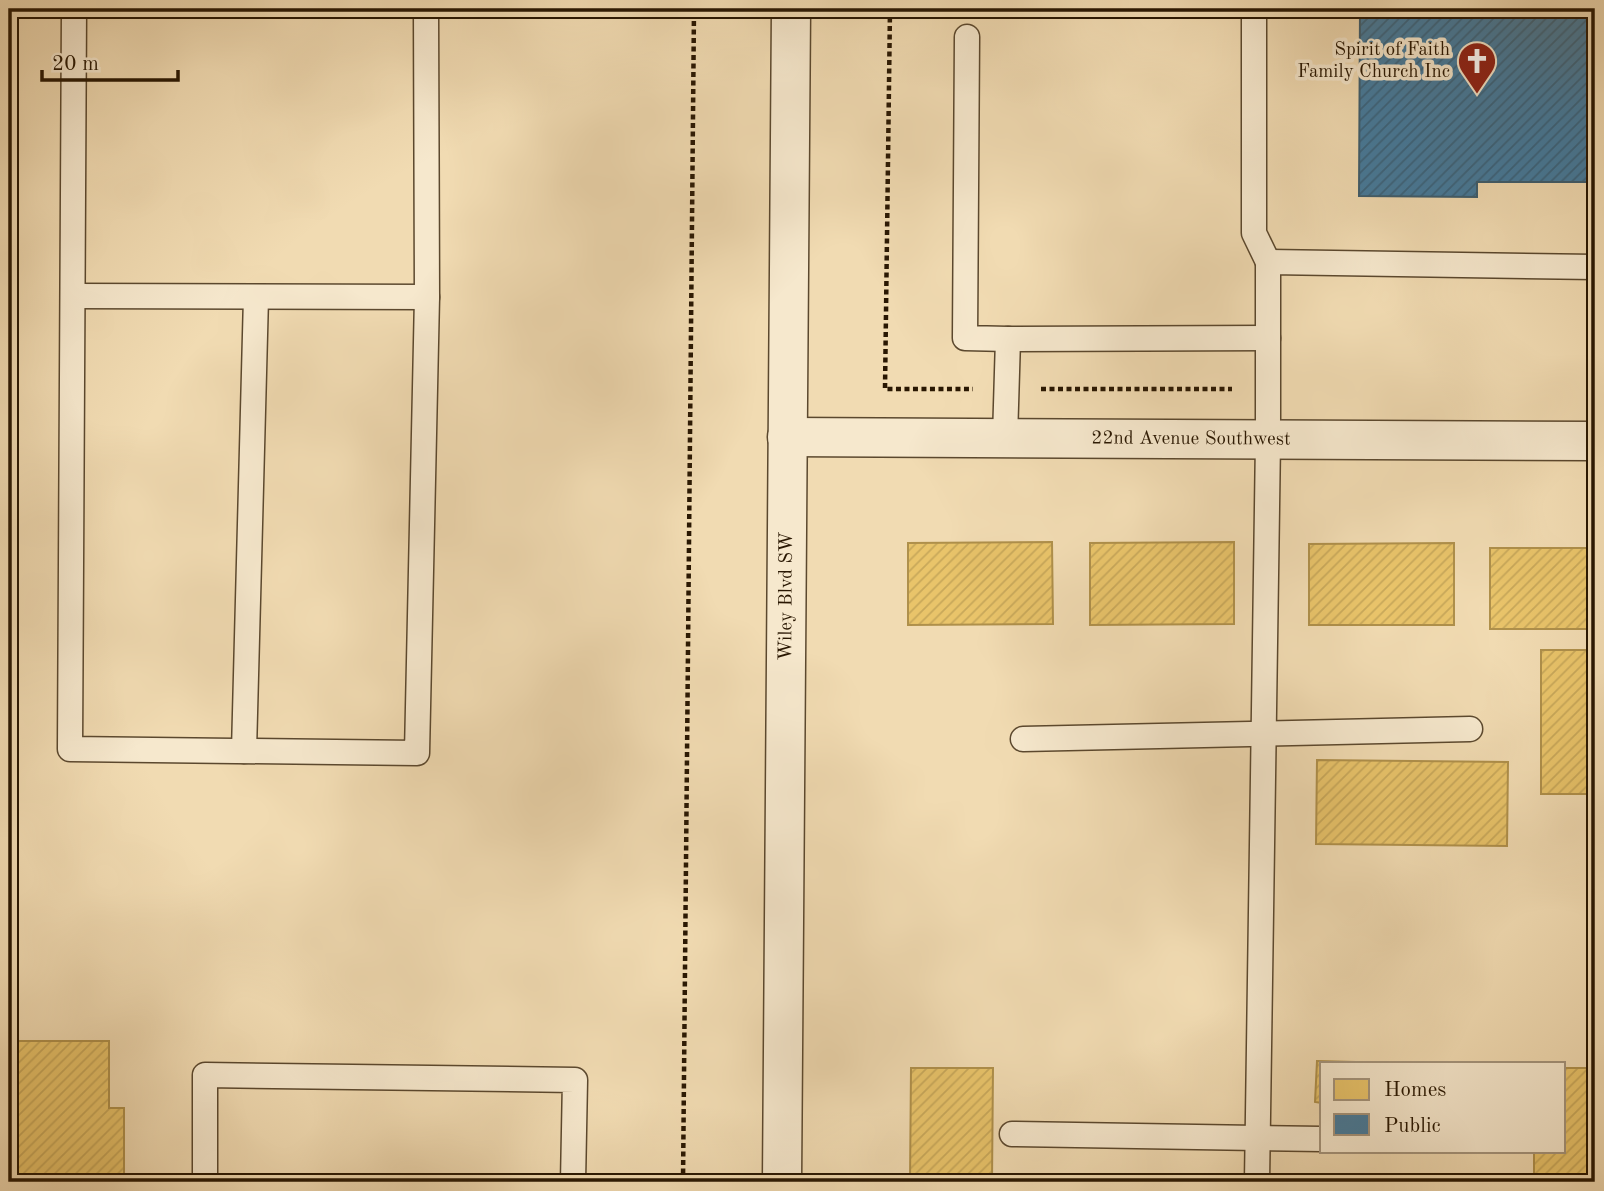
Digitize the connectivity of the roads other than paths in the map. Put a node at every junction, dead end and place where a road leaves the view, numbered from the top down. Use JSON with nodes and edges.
{"nodes":[{"id":1,"x":74,"y":9,"type":"edge"},
{"id":2,"x":426,"y":9,"type":"edge"},
{"id":3,"x":791,"y":9,"type":"edge"},
{"id":4,"x":1254,"y":9,"type":"edge"},
{"id":5,"x":967,"y":37,"type":"dead end"},
{"id":6,"x":1268,"y":261,"type":"junction"},
{"id":7,"x":1595,"y":267,"type":"edge"},
{"id":8,"x":73,"y":296,"type":"junction"},
{"id":9,"x":256,"y":297,"type":"junction"},
{"id":10,"x":427,"y":297,"type":"junction"},
{"id":11,"x":1268,"y":338,"type":"junction"},
{"id":12,"x":1009,"y":339,"type":"junction"},
{"id":13,"x":786,"y":437,"type":"junction"},
{"id":14,"x":1004,"y":438,"type":"junction"},
{"id":15,"x":1268,"y":440,"type":"junction"},
{"id":16,"x":1595,"y":441,"type":"edge"},
{"id":17,"x":1470,"y":729,"type":"dead end"},
{"id":18,"x":1264,"y":733,"type":"junction"},
{"id":19,"x":1023,"y":738,"type":"dead end"},
{"id":20,"x":244,"y":751,"type":"junction"},
{"id":21,"x":1012,"y":1134,"type":"dead end"},
{"id":22,"x":1258,"y":1138,"type":"junction"},
{"id":23,"x":1320,"y":1139,"type":"edge"},
{"id":24,"x":205,"y":1182,"type":"edge"},
{"id":25,"x":573,"y":1182,"type":"edge"},
{"id":26,"x":782,"y":1182,"type":"edge"},
{"id":27,"x":1257,"y":1182,"type":"edge"}],
"edges":[{"from":1,"to":8,"type":"lane"},
{"from":2,"to":10,"type":"lane"},
{"from":3,"to":13,"type":"street","name":"Wiley Blvd SW"},
{"from":4,"to":6,"type":"lane"},
{"from":5,"to":12,"type":"lane"},
{"from":6,"to":7,"type":"lane"},
{"from":6,"to":11,"type":"lane"},
{"from":8,"to":9,"type":"lane"},
{"from":8,"to":20,"type":"lane"},
{"from":9,"to":10,"type":"lane"},
{"from":9,"to":20,"type":"lane"},
{"from":10,"to":20,"type":"lane"},
{"from":11,"to":12,"type":"lane"},
{"from":11,"to":15,"type":"lane"},
{"from":12,"to":14,"type":"lane"},
{"from":13,"to":14,"type":"street","name":"22nd Avenue Southwest"},
{"from":13,"to":26,"type":"street","name":"Wiley Blvd SW"},
{"from":14,"to":15,"type":"street","name":"22nd Avenue Southwest"},
{"from":15,"to":16,"type":"street","name":"22nd Avenue Southwest"},
{"from":15,"to":18,"type":"lane"},
{"from":17,"to":18,"type":"lane"},
{"from":18,"to":19,"type":"lane"},
{"from":18,"to":22,"type":"lane"},
{"from":21,"to":22,"type":"lane"},
{"from":22,"to":23,"type":"lane"},
{"from":22,"to":27,"type":"lane"},
{"from":24,"to":25,"type":"lane"}]}
